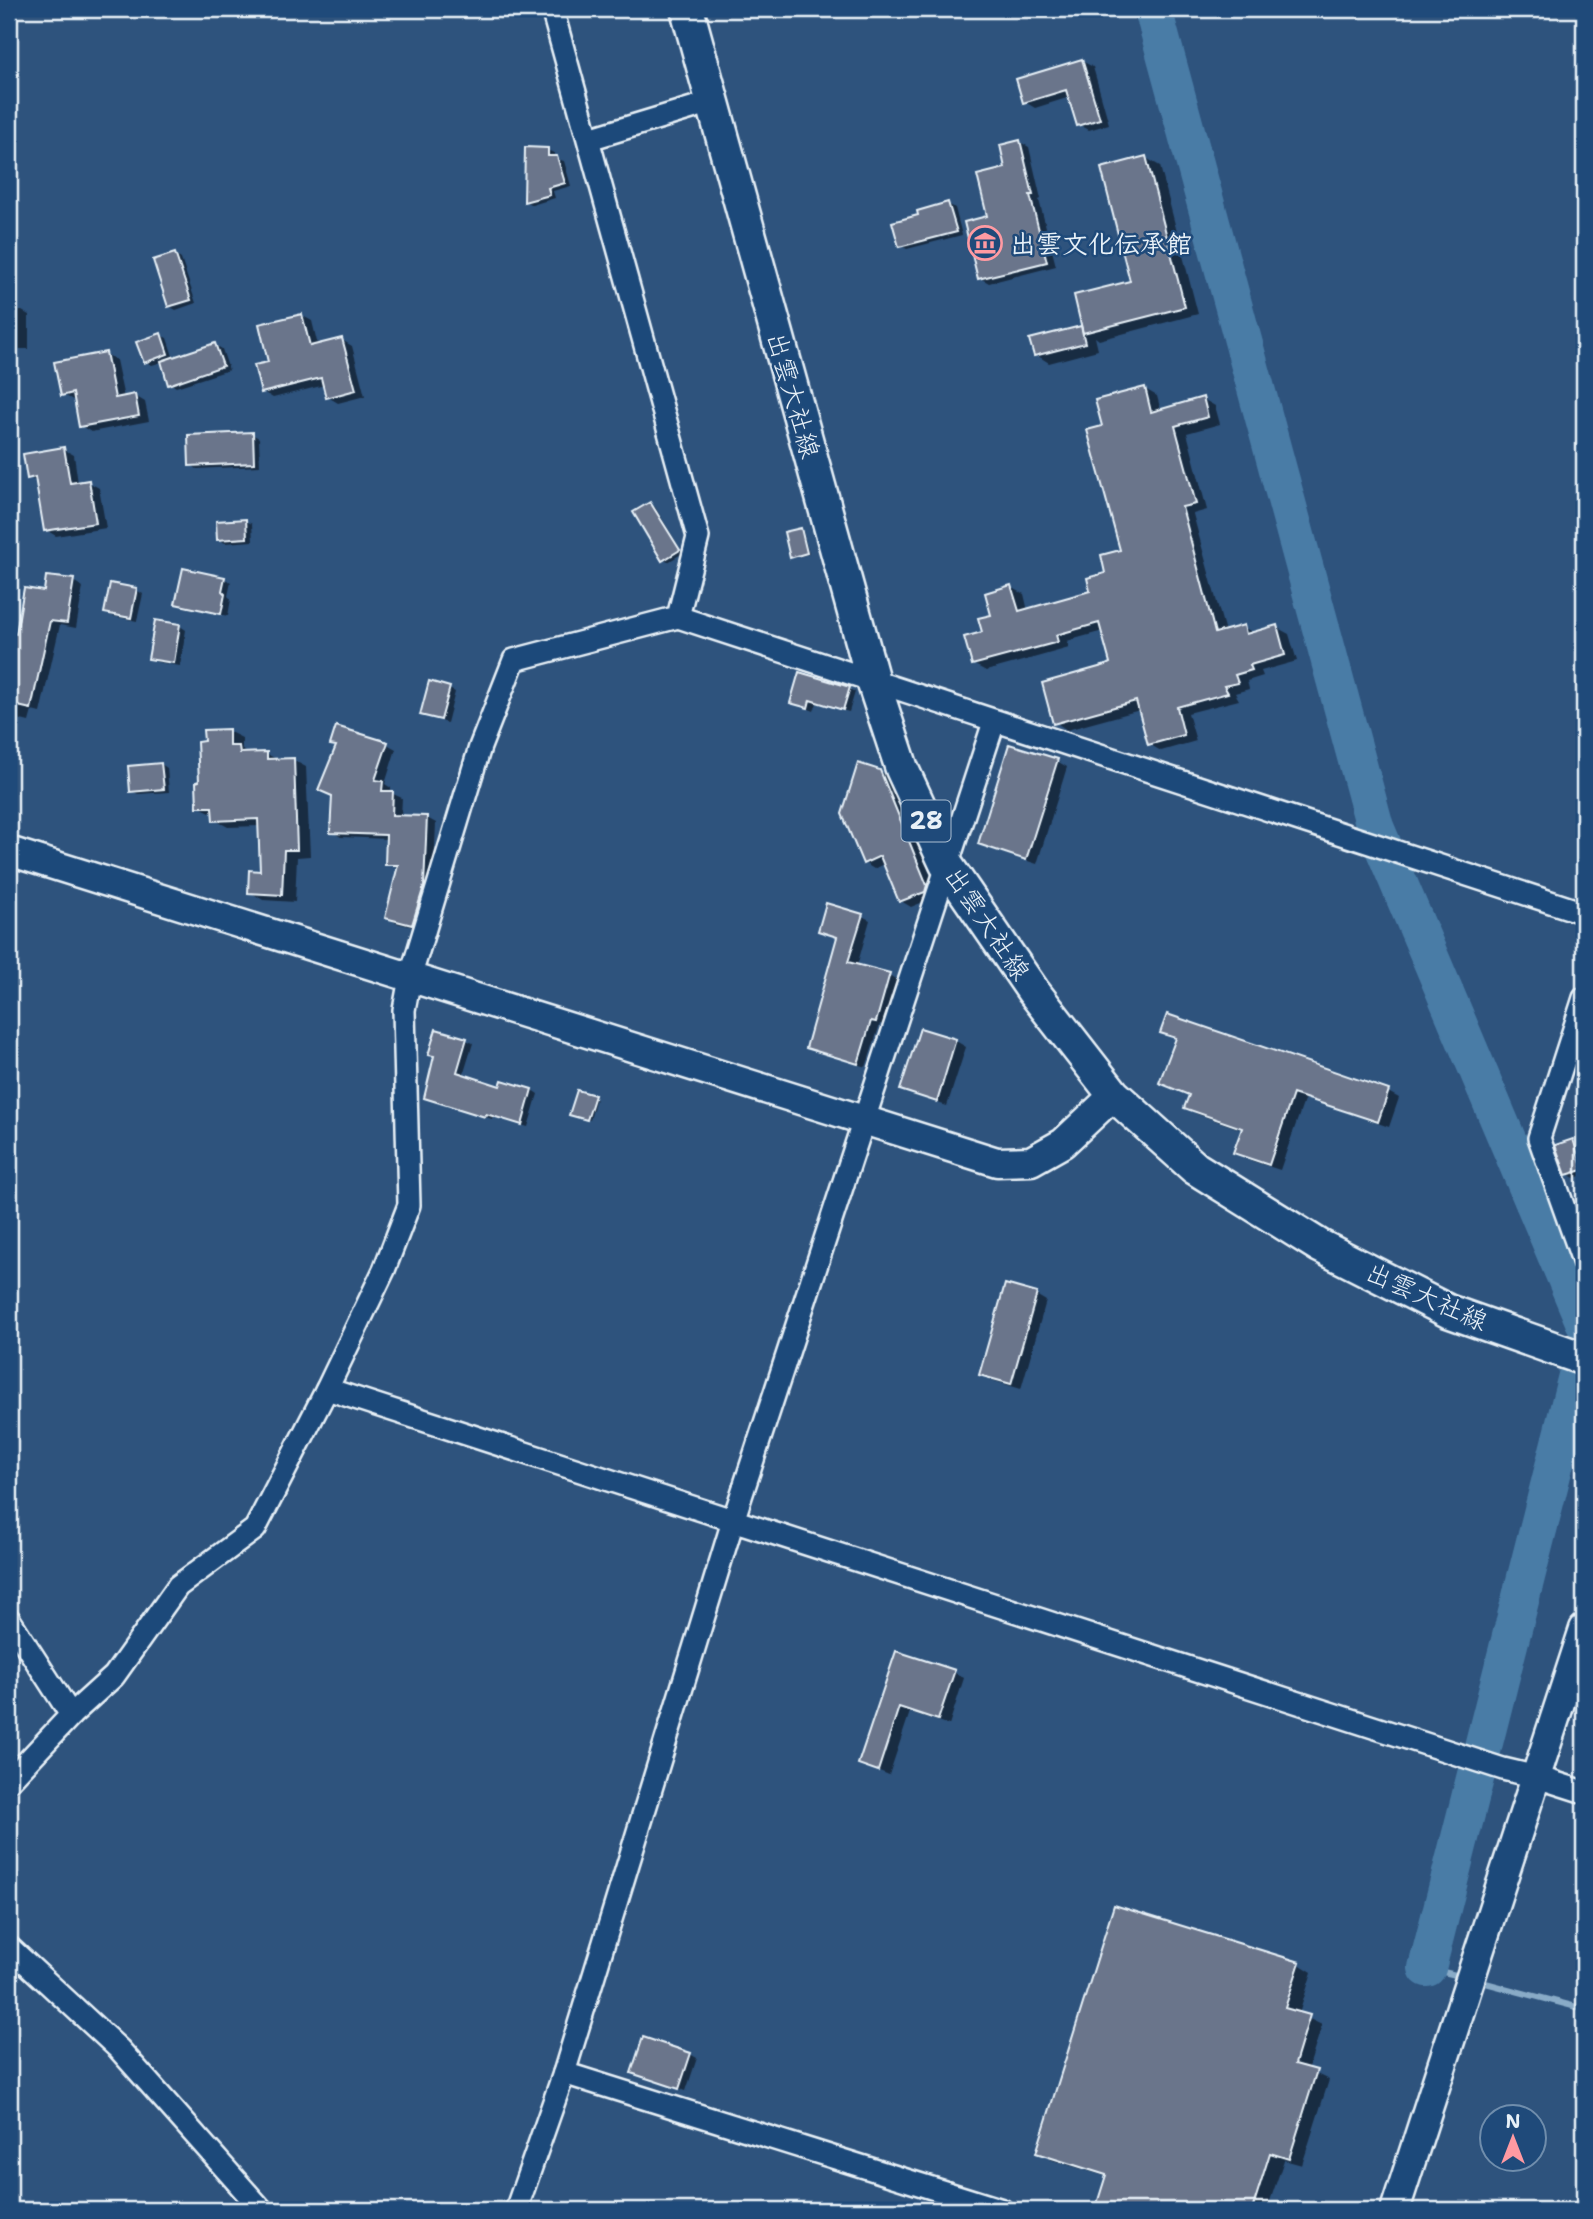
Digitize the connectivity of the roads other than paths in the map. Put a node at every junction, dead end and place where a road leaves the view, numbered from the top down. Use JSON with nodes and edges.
{"nodes":[{"id":1,"x":552,"y":9,"type":"edge"},
{"id":2,"x":687,"y":9,"type":"edge"},
{"id":3,"x":712,"y":102,"type":"junction"},
{"id":4,"x":589,"y":139,"type":"junction"},
{"id":5,"x":678,"y":617,"type":"junction"},
{"id":6,"x":873,"y":681,"type":"junction"},
{"id":7,"x":994,"y":722,"type":"junction"},
{"id":8,"x":9,"y":851,"type":"edge"},
{"id":9,"x":946,"y":864,"type":"junction"},
{"id":10,"x":1584,"y":913,"type":"edge"},
{"id":11,"x":410,"y":978,"type":"junction"},
{"id":12,"x":1584,"y":998,"type":"edge"},
{"id":13,"x":1114,"y":1095,"type":"junction"},
{"id":14,"x":864,"y":1122,"type":"junction"},
{"id":15,"x":1584,"y":1264,"type":"edge"},
{"id":16,"x":1570,"y":1354,"type":"edge"},
{"id":17,"x":327,"y":1389,"type":"junction"},
{"id":18,"x":733,"y":1521,"type":"junction"},
{"id":19,"x":9,"y":1619,"type":"edge"},
{"id":20,"x":1584,"y":1629,"type":"edge"},
{"id":21,"x":71,"y":1715,"type":"junction"},
{"id":22,"x":1537,"y":1777,"type":"junction"},
{"id":23,"x":9,"y":1781,"type":"edge"},
{"id":24,"x":1584,"y":1792,"type":"edge"},
{"id":25,"x":9,"y":1947,"type":"edge"},
{"id":26,"x":564,"y":2073,"type":"junction"},
{"id":27,"x":262,"y":2210,"type":"edge"},
{"id":28,"x":516,"y":2210,"type":"edge"},
{"id":29,"x":1002,"y":2210,"type":"edge"},
{"id":30,"x":1395,"y":2210,"type":"edge"}],
"edges":[{"from":1,"to":4,"type":"street"},
{"from":2,"to":3,"type":"main road","name":"出雲大社線","number":"28"},
{"from":3,"to":4,"type":"street"},
{"from":3,"to":6,"type":"main road","name":"出雲大社線","number":"28"},
{"from":4,"to":5,"type":"street"},
{"from":5,"to":6,"type":"street"},
{"from":5,"to":11,"type":"street"},
{"from":6,"to":7,"type":"street"},
{"from":6,"to":9,"type":"main road","name":"出雲大社線","number":"28"},
{"from":7,"to":9,"type":"street"},
{"from":7,"to":10,"type":"street"},
{"from":8,"to":11,"type":"street"},
{"from":9,"to":13,"type":"main road","name":"出雲大社線","number":"28"},
{"from":9,"to":14,"type":"street"},
{"from":11,"to":14,"type":"street"},
{"from":11,"to":17,"type":"street"},
{"from":12,"to":15,"type":"street"},
{"from":13,"to":14,"type":"street"},
{"from":13,"to":16,"type":"main road","name":"出雲大社線","number":"28"},
{"from":14,"to":18,"type":"street"},
{"from":17,"to":18,"type":"street"},
{"from":17,"to":21,"type":"street"},
{"from":18,"to":22,"type":"street"},
{"from":18,"to":26,"type":"street"},
{"from":19,"to":21,"type":"street"},
{"from":20,"to":22,"type":"street"},
{"from":21,"to":23,"type":"street"},
{"from":22,"to":24,"type":"street"},
{"from":22,"to":30,"type":"street"},
{"from":25,"to":27,"type":"street"},
{"from":26,"to":28,"type":"street"},
{"from":26,"to":29,"type":"street"}]}
